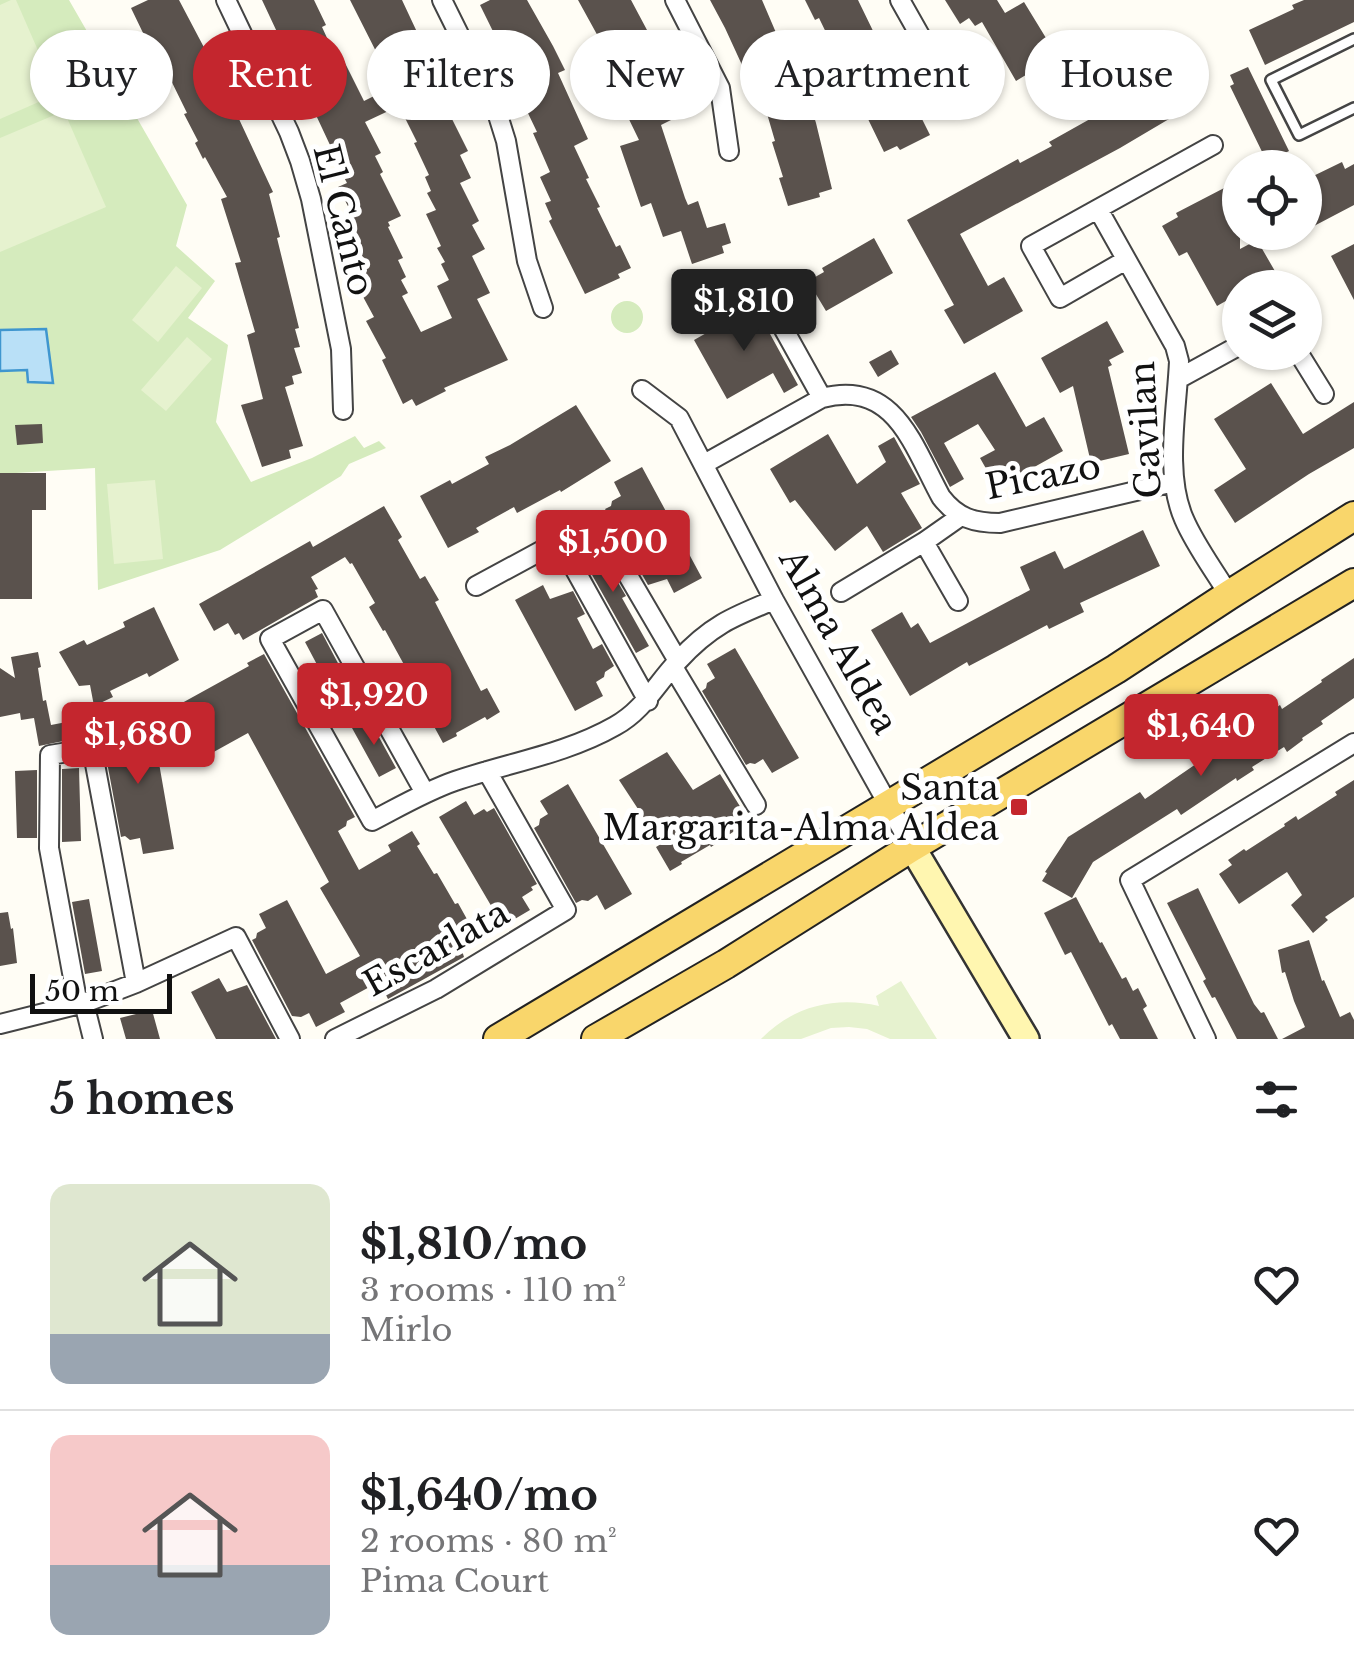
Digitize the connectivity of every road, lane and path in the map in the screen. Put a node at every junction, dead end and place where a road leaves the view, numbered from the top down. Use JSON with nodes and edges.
{"nodes":[{"id":1,"x":226,"y":0,"type":"edge"},
{"id":2,"x":442,"y":0,"type":"edge"},
{"id":3,"x":675,"y":0,"type":"edge"},
{"id":4,"x":900,"y":0,"type":"edge"},
{"id":5,"x":917,"y":30,"type":"edge"},
{"id":6,"x":1354,"y":38,"type":"edge"},
{"id":7,"x":1354,"y":108,"type":"edge"},
{"id":8,"x":1213,"y":145,"type":"dead end"},
{"id":9,"x":729,"y":151,"type":"dead end"},
{"id":10,"x":1098,"y":209,"type":"junction"},
{"id":11,"x":1126,"y":260,"type":"junction"},
{"id":12,"x":767,"y":299,"type":"dead end"},
{"id":13,"x":544,"y":308,"type":"dead end"},
{"id":14,"x":1222,"y":355,"type":"edge"},
{"id":15,"x":1309,"y":370,"type":"edge"},
{"id":16,"x":1178,"y":379,"type":"junction"},
{"id":17,"x":642,"y":390,"type":"dead end"},
{"id":18,"x":1324,"y":394,"type":"dead end"},
{"id":19,"x":822,"y":398,"type":"junction"},
{"id":20,"x":343,"y":410,"type":"dead end"},
{"id":21,"x":704,"y":464,"type":"junction"},
{"id":22,"x":1174,"y":482,"type":"junction"},
{"id":23,"x":961,"y":516,"type":"junction"},
{"id":24,"x":1354,"y":516,"type":"edge"},
{"id":25,"x":560,"y":541,"type":"junction"},
{"id":26,"x":924,"y":542,"type":"junction"},
{"id":27,"x":1354,"y":584,"type":"edge"},
{"id":28,"x":476,"y":586,"type":"dead end"},
{"id":29,"x":841,"y":592,"type":"dead end"},
{"id":30,"x":1229,"y":594,"type":"junction"},
{"id":31,"x":774,"y":600,"type":"junction"},
{"id":32,"x":958,"y":601,"type":"dead end"},
{"id":33,"x":676,"y":664,"type":"junction"},
{"id":34,"x":648,"y":701,"type":"junction"},
{"id":35,"x":1354,"y":743,"type":"edge"},
{"id":36,"x":488,"y":771,"type":"junction"},
{"id":37,"x":425,"y":794,"type":"junction"},
{"id":38,"x":888,"y":804,"type":"junction"},
{"id":39,"x":756,"y":805,"type":"dead end"},
{"id":40,"x":912,"y":847,"type":"junction"},
{"id":41,"x":136,"y":983,"type":"junction"},
{"id":42,"x":81,"y":1004,"type":"junction"},
{"id":43,"x":0,"y":1024,"type":"edge"},
{"id":44,"x":93,"y":1039,"type":"edge"},
{"id":45,"x":290,"y":1039,"type":"edge"},
{"id":46,"x":335,"y":1039,"type":"edge"},
{"id":47,"x":498,"y":1039,"type":"edge"},
{"id":48,"x":596,"y":1039,"type":"edge"},
{"id":49,"x":1026,"y":1039,"type":"edge"},
{"id":50,"x":1206,"y":1039,"type":"edge"}],
"edges":[{"from":1,"to":20,"type":"street","name":"El Canto"},
{"from":2,"to":13,"type":"street"},
{"from":3,"to":9,"type":"street"},
{"from":4,"to":5,"type":"street"},
{"from":6,"to":7,"type":"lane"},
{"from":8,"to":10,"type":"street"},
{"from":10,"to":11,"type":"street","name":"Gavilan"},
{"from":10,"to":11,"type":"street"},
{"from":11,"to":16,"type":"street","name":"Gavilan"},
{"from":12,"to":19,"type":"street"},
{"from":14,"to":16,"type":"street"},
{"from":15,"to":18,"type":"street"},
{"from":16,"to":22,"type":"street","name":"Gavilan"},
{"from":17,"to":21,"type":"street","name":"Alma Aldea"},
{"from":19,"to":21,"type":"street"},
{"from":19,"to":23,"type":"street","name":"Picazo"},
{"from":21,"to":31,"type":"street","name":"Alma Aldea"},
{"from":22,"to":23,"type":"street","name":"Picazo"},
{"from":22,"to":30,"type":"street","name":"Gavilan"},
{"from":23,"to":26,"type":"street"},
{"from":24,"to":30,"type":"main road"},
{"from":25,"to":28,"type":"street"},
{"from":25,"to":33,"type":"street"},
{"from":25,"to":34,"type":"street"},
{"from":26,"to":29,"type":"street"},
{"from":26,"to":32,"type":"street"},
{"from":27,"to":40,"type":"main road"},
{"from":30,"to":38,"type":"main road"},
{"from":31,"to":33,"type":"street"},
{"from":31,"to":38,"type":"street","name":"Alma Aldea"},
{"from":33,"to":34,"type":"street"},
{"from":33,"to":39,"type":"street"},
{"from":34,"to":36,"type":"street"},
{"from":35,"to":50,"type":"street"},
{"from":36,"to":37,"type":"street"},
{"from":36,"to":46,"type":"street","name":"Escarlata"},
{"from":37,"to":37,"type":"street"},
{"from":38,"to":40,"type":"street","name":"Alma Aldea"},
{"from":38,"to":47,"type":"main road"},
{"from":40,"to":48,"type":"main road"},
{"from":40,"to":49,"type":"main road","name":"Alma Aldea"},
{"from":41,"to":42,"type":"street"},
{"from":41,"to":42,"type":"street"},
{"from":41,"to":45,"type":"street"},
{"from":42,"to":43,"type":"street"},
{"from":42,"to":44,"type":"street"}]}
